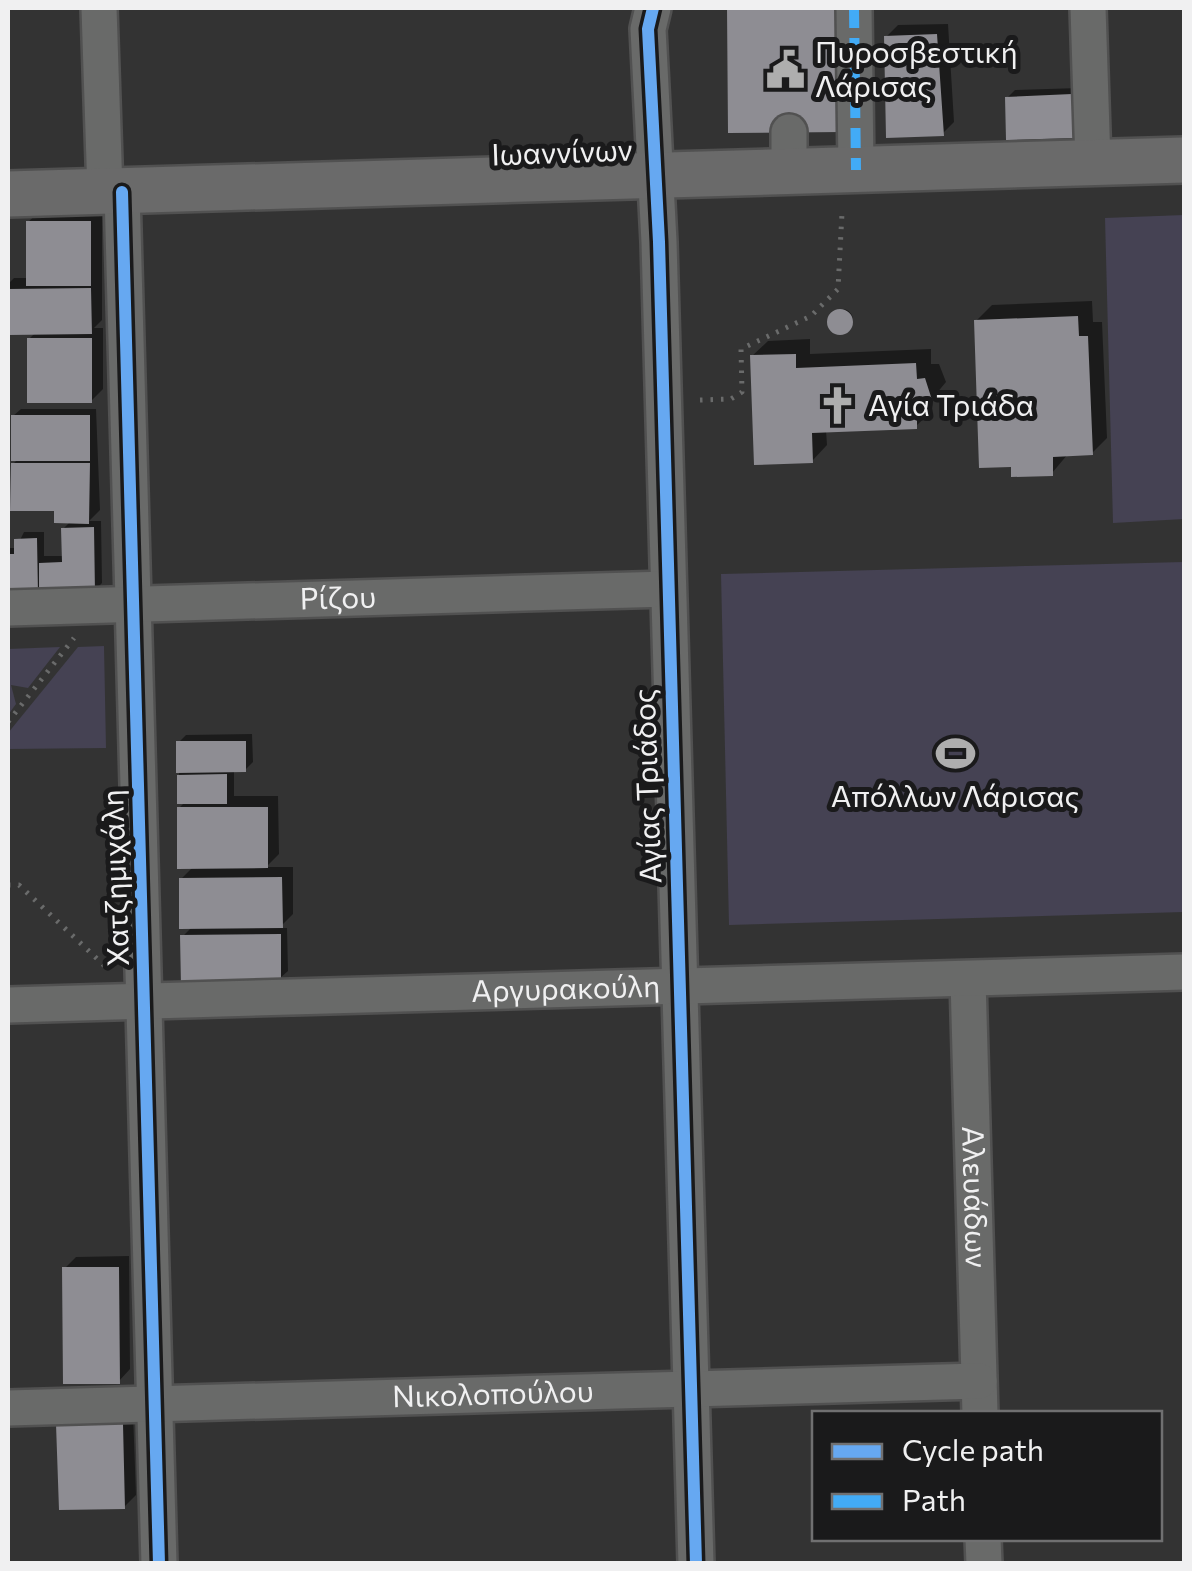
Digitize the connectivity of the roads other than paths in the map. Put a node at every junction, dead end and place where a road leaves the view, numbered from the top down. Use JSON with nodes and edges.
{"nodes":[{"id":1,"x":99,"y":8,"type":"edge"},
{"id":2,"x":653,"y":8,"type":"edge"},
{"id":3,"x":854,"y":8,"type":"edge"},
{"id":4,"x":1088,"y":8,"type":"edge"},
{"id":5,"x":1184,"y":160,"type":"edge"},
{"id":6,"x":1092,"y":163,"type":"junction"},
{"id":7,"x":856,"y":170,"type":"junction"},
{"id":8,"x":656,"y":176,"type":"junction"},
{"id":9,"x":114,"y":192,"type":"junction"},
{"id":10,"x":8,"y":194,"type":"edge"},
{"id":11,"x":668,"y":589,"type":"junction"},
{"id":12,"x":119,"y":604,"type":"junction"},
{"id":13,"x":8,"y":608,"type":"edge"},
{"id":14,"x":1184,"y":972,"type":"edge"},
{"id":15,"x":968,"y":979,"type":"junction"},
{"id":16,"x":679,"y":987,"type":"junction"},
{"id":17,"x":145,"y":1002,"type":"junction"},
{"id":18,"x":8,"y":1005,"type":"edge"},
{"id":19,"x":692,"y":1389,"type":"junction"},
{"id":20,"x":979,"y":1397,"type":"edge"},
{"id":21,"x":156,"y":1404,"type":"junction"},
{"id":22,"x":8,"y":1408,"type":"edge"},
{"id":23,"x":159,"y":1564,"type":"edge"},
{"id":24,"x":696,"y":1564,"type":"edge"}],
"edges":[{"from":1,"to":9,"type":"street","name":"Χατζημιχάλη"},
{"from":2,"to":8,"type":"street","name":"Αγίας Τριάδος"},
{"from":3,"to":7,"type":"street"},
{"from":4,"to":6,"type":"street"},
{"from":5,"to":6,"type":"main road","name":"Ιωαννίνων"},
{"from":6,"to":7,"type":"main road","name":"Ιωαννίνων"},
{"from":7,"to":8,"type":"main road","name":"Ιωαννίνων"},
{"from":8,"to":9,"type":"main road","name":"Ιωαννίνων"},
{"from":8,"to":11,"type":"street","name":"Αγίας Τριάδος"},
{"from":9,"to":10,"type":"main road","name":"Ιωαννίνων"},
{"from":9,"to":12,"type":"street","name":"Χατζημιχάλη"},
{"from":11,"to":12,"type":"street","name":"Ρίζου"},
{"from":11,"to":16,"type":"street","name":"Αγίας Τριάδος"},
{"from":12,"to":13,"type":"street","name":"Ρίζου"},
{"from":12,"to":17,"type":"street","name":"Χατζημιχάλη"},
{"from":14,"to":15,"type":"street","name":"Αργυρακούλη"},
{"from":15,"to":16,"type":"street","name":"Αργυρακούλη"},
{"from":15,"to":20,"type":"street","name":"Αλευάδων"},
{"from":16,"to":17,"type":"street","name":"Αργυρακούλη"},
{"from":16,"to":19,"type":"street","name":"Αγίας Τριάδος"},
{"from":17,"to":18,"type":"street","name":"Αργυρακούλη"},
{"from":17,"to":21,"type":"street","name":"Χατζημιχάλη"},
{"from":19,"to":20,"type":"street","name":"Νικολοπούλου"},
{"from":19,"to":21,"type":"street","name":"Νικολοπούλου"},
{"from":19,"to":24,"type":"street","name":"Αγίας Τριάδος"},
{"from":21,"to":22,"type":"street","name":"Νικολοπούλου"},
{"from":21,"to":23,"type":"street","name":"Χατζημιχάλη"}]}
